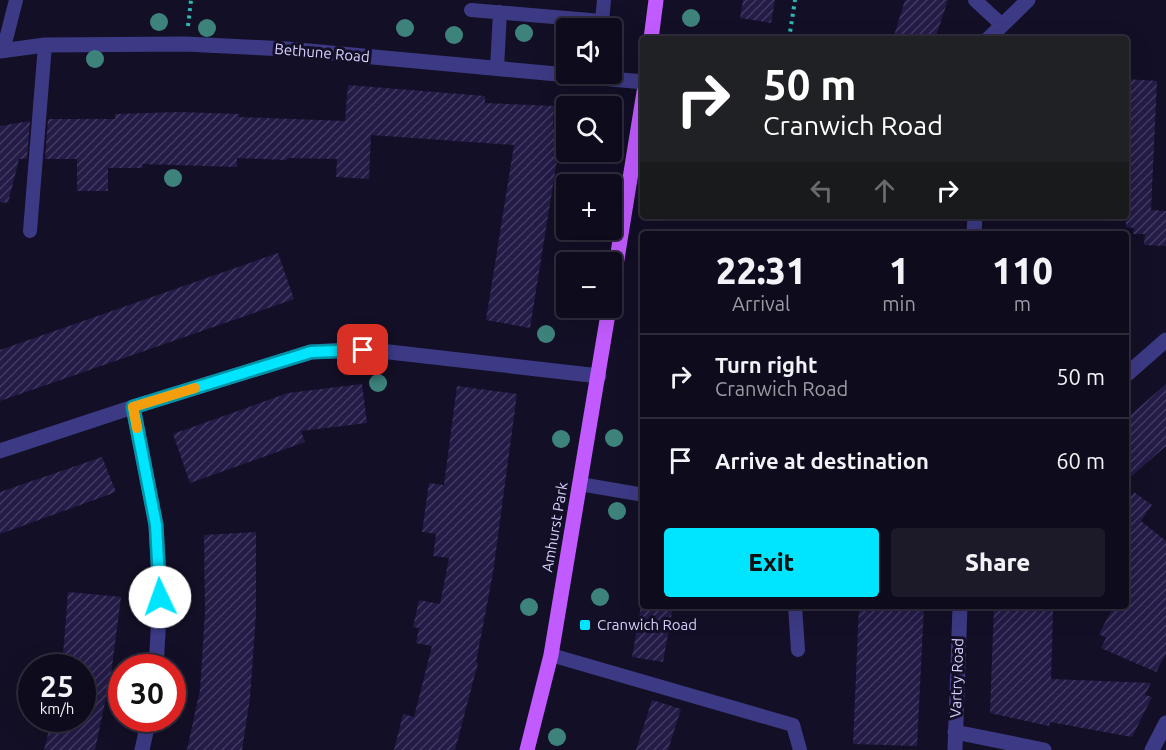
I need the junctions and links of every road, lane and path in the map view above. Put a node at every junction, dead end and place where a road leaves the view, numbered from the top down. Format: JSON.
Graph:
{"nodes":[{"id":1,"x":16,"y":0,"type":"edge"},
{"id":2,"x":604,"y":0,"type":"edge"},
{"id":3,"x":656,"y":0,"type":"edge"},
{"id":4,"x":795,"y":0,"type":"edge"},
{"id":5,"x":975,"y":0,"type":"edge"},
{"id":6,"x":1028,"y":0,"type":"edge"},
{"id":7,"x":471,"y":10,"type":"dead end"},
{"id":8,"x":500,"y":12,"type":"junction"},
{"id":9,"x":1002,"y":26,"type":"junction"},
{"id":10,"x":651,"y":36,"type":"edge"},
{"id":11,"x":789,"y":36,"type":"edge"},
{"id":12,"x":991,"y":36,"type":"edge"},
{"id":13,"x":45,"y":45,"type":"junction"},
{"id":14,"x":1,"y":51,"type":"edge"},
{"id":15,"x":497,"y":68,"type":"junction"},
{"id":16,"x":640,"y":82,"type":"edge"},
{"id":17,"x":640,"y":133,"type":"edge"},
{"id":18,"x":638,"y":153,"type":"edge"},
{"id":19,"x":30,"y":231,"type":"dead end"},
{"id":20,"x":619,"y":252,"type":"edge"},
{"id":21,"x":608,"y":318,"type":"edge"},
{"id":22,"x":1166,"y":340,"type":"edge"},
{"id":23,"x":1129,"y":372,"type":"edge"},
{"id":24,"x":599,"y":376,"type":"junction"},
{"id":25,"x":133,"y":407,"type":"junction"},
{"id":26,"x":0,"y":451,"type":"edge"},
{"id":27,"x":580,"y":484,"type":"junction"},
{"id":28,"x":640,"y":494,"type":"edge"},
{"id":29,"x":795,"y":609,"type":"edge"},
{"id":30,"x":960,"y":609,"type":"edge"},
{"id":31,"x":798,"y":650,"type":"dead end"},
{"id":32,"x":157,"y":654,"type":"edge"},
{"id":33,"x":551,"y":655,"type":"junction"},
{"id":34,"x":1166,"y":723,"type":"edge"},
{"id":35,"x":146,"y":732,"type":"edge"},
{"id":36,"x":955,"y":732,"type":"junction"},
{"id":37,"x":142,"y":750,"type":"edge"},
{"id":38,"x":527,"y":750,"type":"edge"},
{"id":39,"x":800,"y":750,"type":"edge"},
{"id":40,"x":955,"y":750,"type":"edge"},
{"id":41,"x":1044,"y":750,"type":"edge"},
{"id":42,"x":1152,"y":750,"type":"edge"}],
"edges":[{"from":1,"to":14,"type":"lane"},
{"from":2,"to":8,"type":"lane"},
{"from":3,"to":10,"type":"main road"},
{"from":4,"to":11,"type":"path"},
{"from":5,"to":9,"type":"lane"},
{"from":6,"to":9,"type":"street"},
{"from":7,"to":8,"type":"lane"},
{"from":8,"to":15,"type":"lane"},
{"from":9,"to":12,"type":"street"},
{"from":13,"to":14,"type":"street","name":"Bethune Road"},
{"from":13,"to":15,"type":"street","name":"Bethune Road"},
{"from":13,"to":19,"type":"lane"},
{"from":15,"to":16,"type":"street","name":"Bethune Road"},
{"from":17,"to":18,"type":"main road"},
{"from":18,"to":20,"type":"main road"},
{"from":21,"to":24,"type":"main road","name":"Amhurst Park"},
{"from":22,"to":23,"type":"street"},
{"from":24,"to":25,"type":"street"},
{"from":24,"to":27,"type":"main road","name":"Amhurst Park"},
{"from":25,"to":26,"type":"street"},
{"from":25,"to":32,"type":"street"},
{"from":27,"to":28,"type":"lane"},
{"from":27,"to":33,"type":"main road","name":"Amhurst Park"},
{"from":29,"to":31,"type":"lane"},
{"from":30,"to":36,"type":"street","name":"Vartry Road"},
{"from":33,"to":38,"type":"main road","name":"Amhurst Park"},
{"from":33,"to":39,"type":"lane"},
{"from":34,"to":42,"type":"street"},
{"from":35,"to":37,"type":"street"},
{"from":36,"to":40,"type":"street","name":"Vartry Road"},
{"from":36,"to":41,"type":"street"}]}
